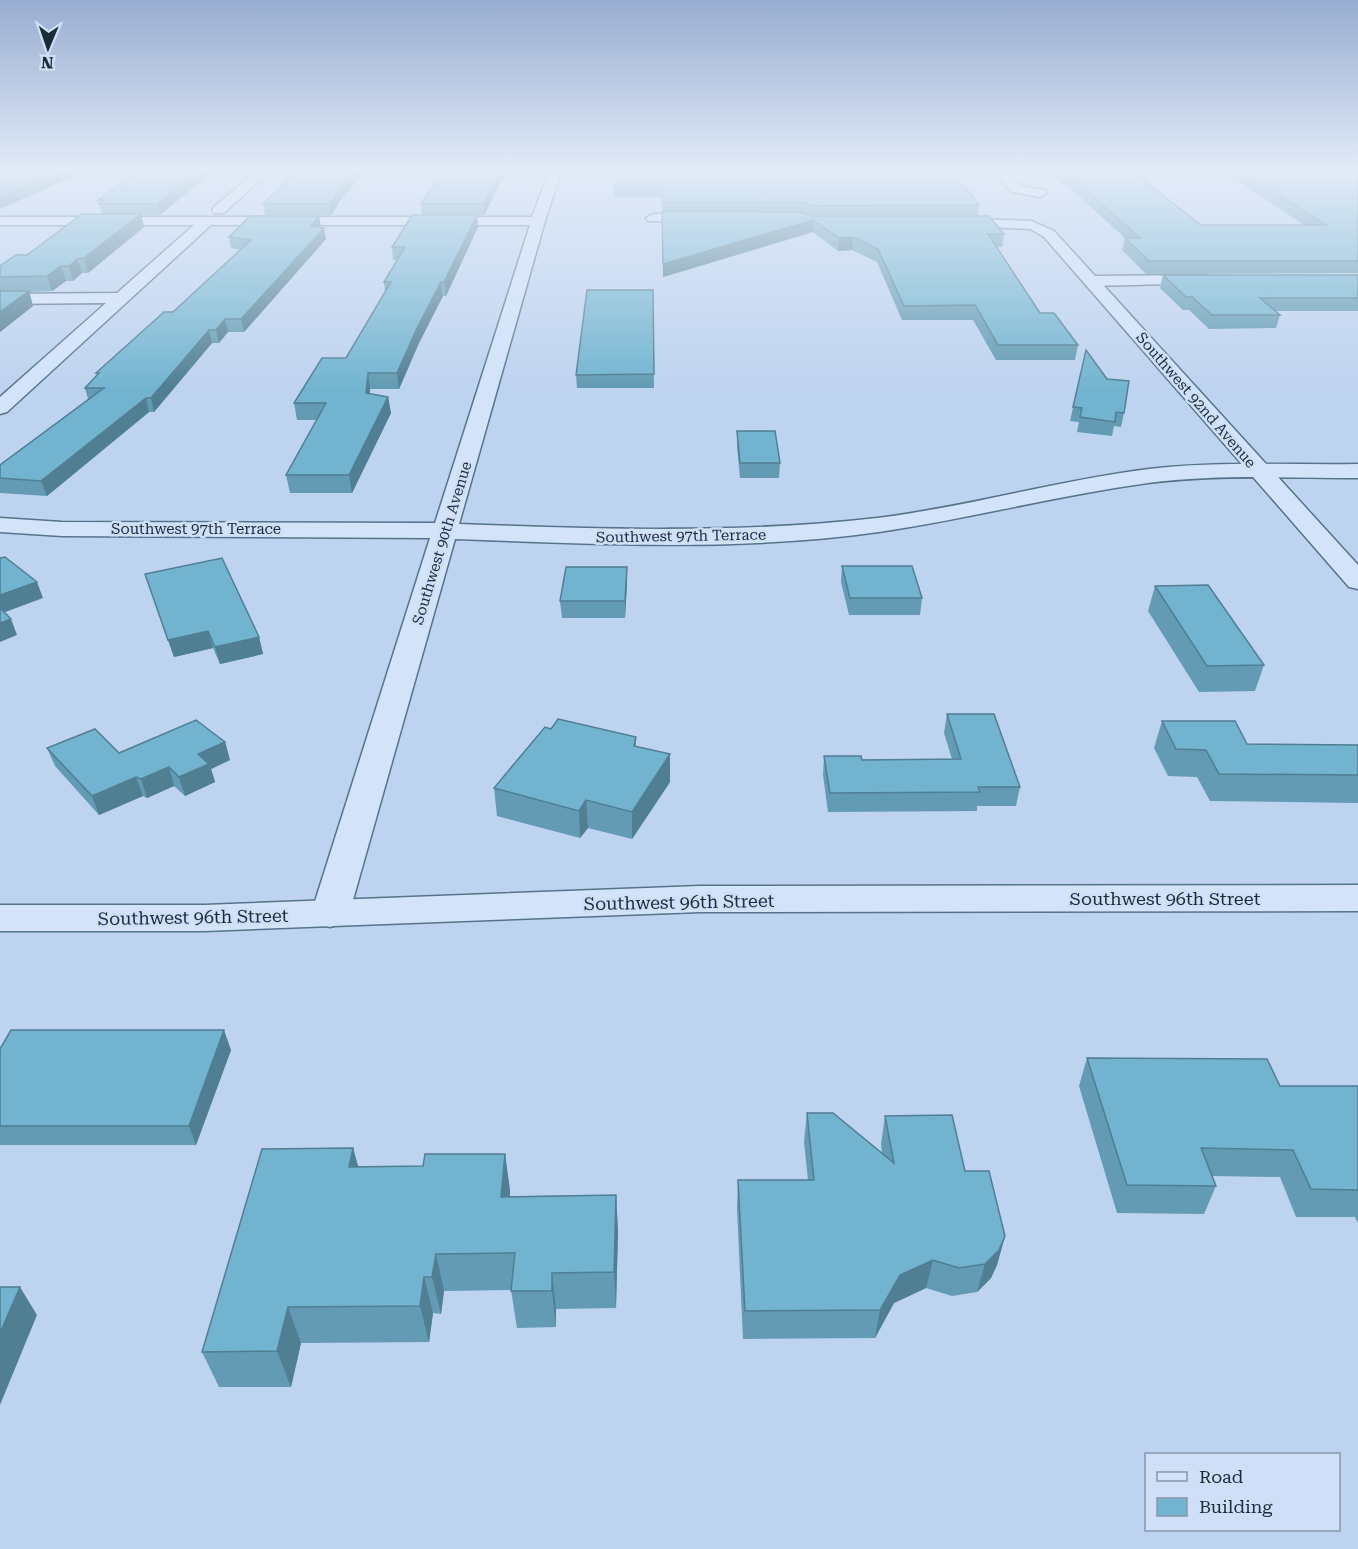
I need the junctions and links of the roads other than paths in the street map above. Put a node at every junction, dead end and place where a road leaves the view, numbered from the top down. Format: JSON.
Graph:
{"nodes":[{"id":1,"x":185,"y":244,"type":"edge"},
{"id":2,"x":531,"y":244,"type":"edge"},
{"id":3,"x":1058,"y":244,"type":"edge"},
{"id":4,"x":1228,"y":280,"type":"edge"},
{"id":5,"x":1091,"y":281,"type":"junction"},
{"id":6,"x":122,"y":298,"type":"junction"},
{"id":7,"x":0,"y":299,"type":"edge"},
{"id":8,"x":0,"y":408,"type":"edge"},
{"id":9,"x":1259,"y":471,"type":"junction"},
{"id":10,"x":1358,"y":471,"type":"edge"},
{"id":11,"x":0,"y":525,"type":"edge"},
{"id":12,"x":447,"y":530,"type":"junction"},
{"id":13,"x":1358,"y":581,"type":"edge"},
{"id":14,"x":1358,"y":898,"type":"edge"},
{"id":15,"x":330,"y":914,"type":"junction"},
{"id":16,"x":0,"y":918,"type":"edge"}],
"edges":[{"from":1,"to":6,"type":"street"},
{"from":2,"to":12,"type":"street","name":"Southwest 90th Avenue"},
{"from":3,"to":5,"type":"street","name":"Southwest 92nd Avenue"},
{"from":4,"to":5,"type":"street"},
{"from":5,"to":9,"type":"street","name":"Southwest 92nd Avenue"},
{"from":6,"to":7,"type":"street"},
{"from":6,"to":8,"type":"street"},
{"from":9,"to":10,"type":"street","name":"Southwest 97th Terrace"},
{"from":9,"to":12,"type":"street","name":"Southwest 97th Terrace"},
{"from":9,"to":13,"type":"street","name":"Southwest 92nd Avenue"},
{"from":11,"to":12,"type":"street","name":"Southwest 97th Terrace"},
{"from":12,"to":15,"type":"street","name":"Southwest 90th Avenue"},
{"from":14,"to":15,"type":"street","name":"Southwest 96th Street"},
{"from":15,"to":16,"type":"street","name":"Southwest 96th Street"}]}
